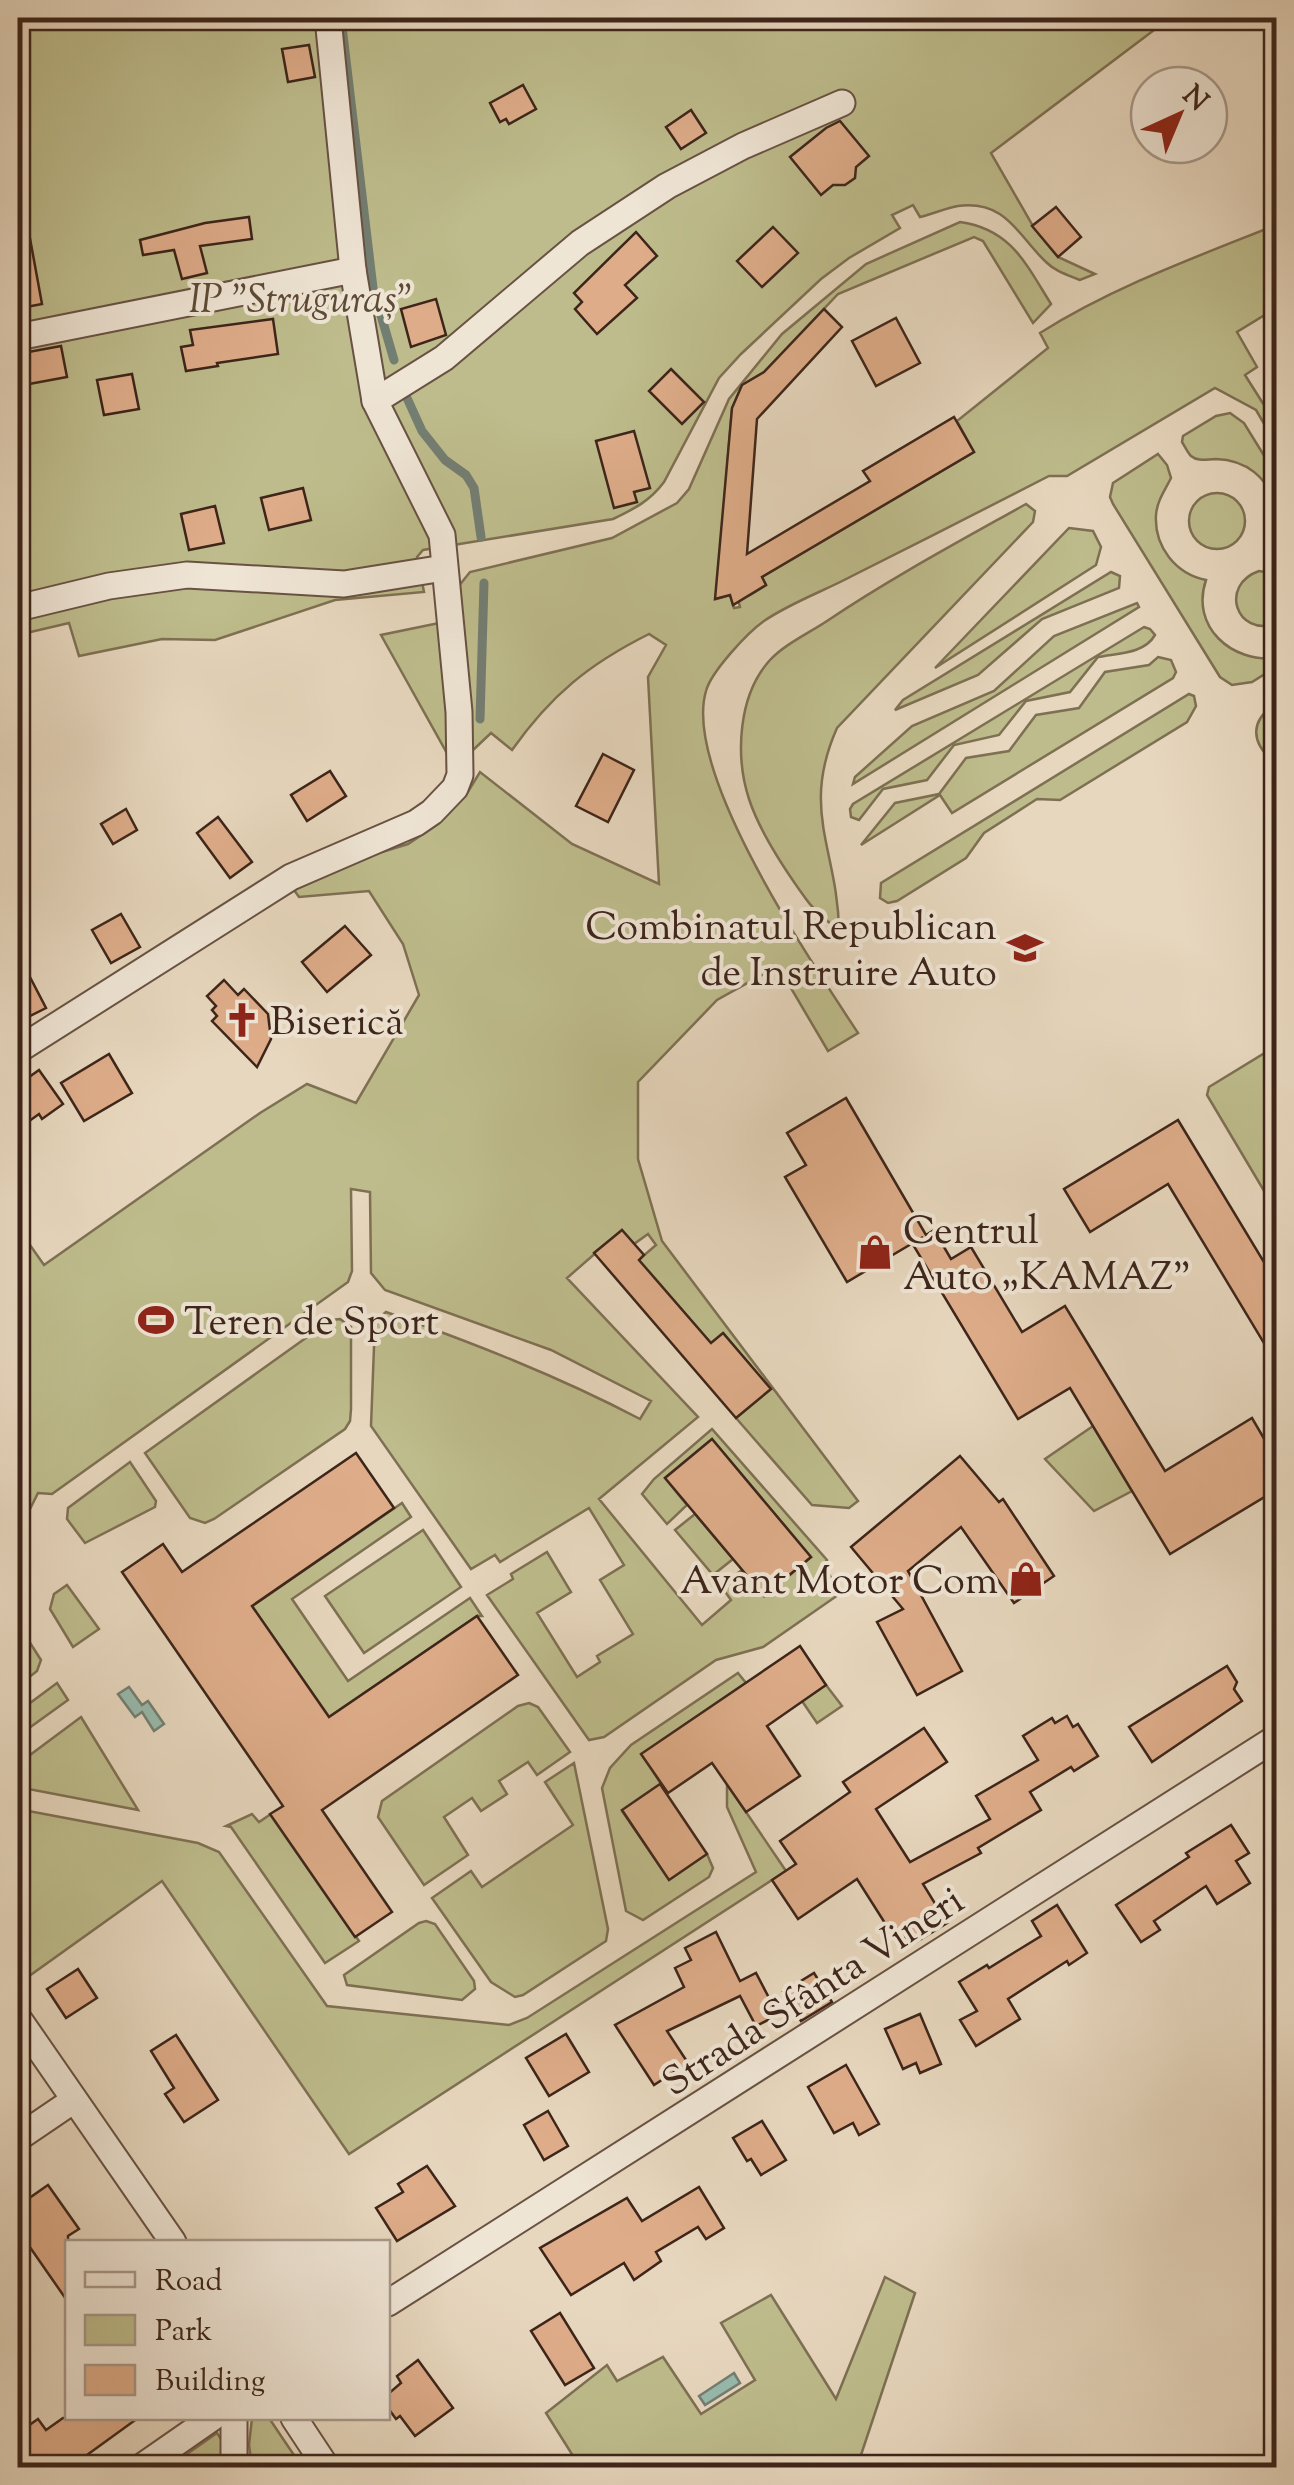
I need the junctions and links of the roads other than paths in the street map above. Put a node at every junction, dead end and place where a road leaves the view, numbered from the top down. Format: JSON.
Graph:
{"nodes":[{"id":1,"x":328,"y":18,"type":"edge"},
{"id":2,"x":842,"y":104,"type":"dead end"},
{"id":3,"x":353,"y":270,"type":"junction"},
{"id":4,"x":18,"y":337,"type":"edge"},
{"id":5,"x":374,"y":401,"type":"junction"},
{"id":6,"x":444,"y":568,"type":"junction"},
{"id":7,"x":18,"y":608,"type":"edge"},
{"id":8,"x":18,"y":1050,"type":"edge"},
{"id":9,"x":1276,"y":1738,"type":"edge"},
{"id":10,"x":18,"y":2018,"type":"edge"},
{"id":11,"x":74,"y":2100,"type":"junction"},
{"id":12,"x":18,"y":2138,"type":"edge"},
{"id":13,"x":172,"y":2240,"type":"edge"},
{"id":14,"x":390,"y":2302,"type":"edge"},
{"id":15,"x":209,"y":2420,"type":"edge"},
{"id":16,"x":234,"y":2420,"type":"edge"},
{"id":17,"x":295,"y":2420,"type":"edge"},
{"id":18,"x":140,"y":2468,"type":"edge"},
{"id":19,"x":234,"y":2468,"type":"edge"},
{"id":20,"x":327,"y":2468,"type":"edge"}],
"edges":[{"from":1,"to":3,"type":"street"},
{"from":2,"to":5,"type":"street"},
{"from":3,"to":4,"type":"street"},
{"from":3,"to":5,"type":"street"},
{"from":5,"to":6,"type":"street"},
{"from":6,"to":7,"type":"street"},
{"from":6,"to":8,"type":"street"},
{"from":9,"to":14,"type":"street","name":"Strada Sfânta Vineri"},
{"from":10,"to":11,"type":"street"},
{"from":11,"to":12,"type":"street"},
{"from":11,"to":13,"type":"street"},
{"from":15,"to":18,"type":"street"},
{"from":16,"to":19,"type":"street"},
{"from":17,"to":20,"type":"street"}]}
